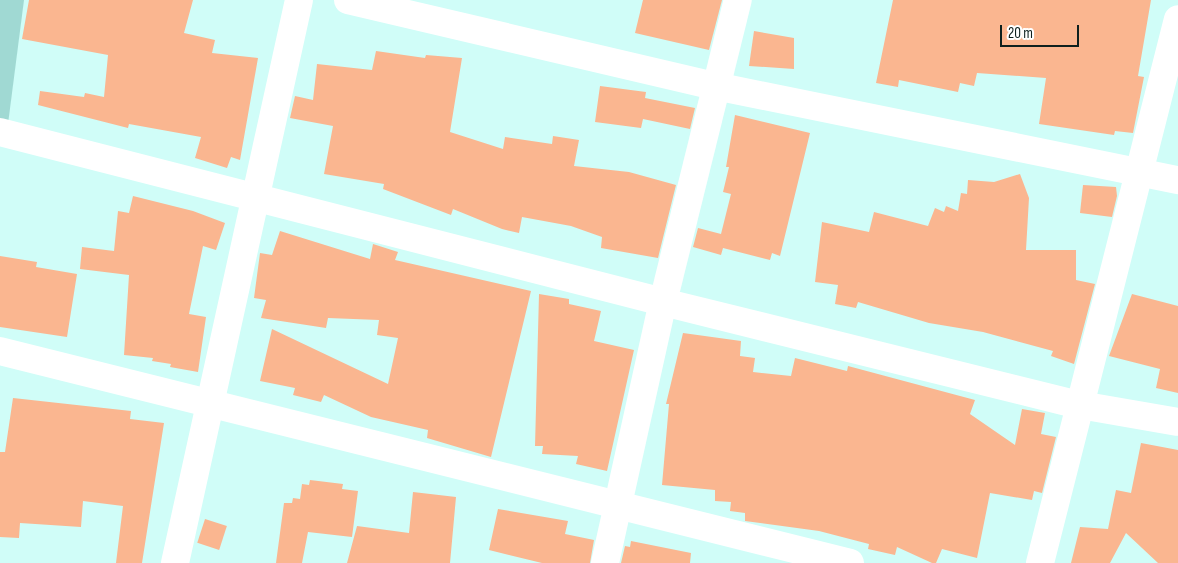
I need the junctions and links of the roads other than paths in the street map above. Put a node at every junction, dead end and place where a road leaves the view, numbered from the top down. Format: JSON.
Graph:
{"nodes":[{"id":1,"x":299,"y":0,"type":"edge"},
{"id":2,"x":348,"y":0,"type":"edge"},
{"id":3,"x":738,"y":0,"type":"edge"},
{"id":4,"x":1178,"y":19,"type":"edge"},
{"id":5,"x":715,"y":86,"type":"junction"},
{"id":6,"x":0,"y":132,"type":"edge"},
{"id":7,"x":1142,"y":171,"type":"junction"},
{"id":8,"x":1178,"y":180,"type":"edge"},
{"id":9,"x":255,"y":197,"type":"junction"},
{"id":10,"x":663,"y":302,"type":"junction"},
{"id":11,"x":0,"y":352,"type":"edge"},
{"id":12,"x":1080,"y":405,"type":"junction"},
{"id":13,"x":208,"y":406,"type":"junction"},
{"id":14,"x":1178,"y":422,"type":"edge"},
{"id":15,"x":617,"y":506,"type":"junction"},
{"id":16,"x":175,"y":563,"type":"edge"},
{"id":17,"x":605,"y":563,"type":"edge"},
{"id":18,"x":850,"y":563,"type":"edge"},
{"id":19,"x":1040,"y":563,"type":"edge"}],
"edges":[{"from":1,"to":9,"type":"street"},
{"from":2,"to":5,"type":"street"},
{"from":3,"to":5,"type":"street"},
{"from":4,"to":7,"type":"street"},
{"from":5,"to":7,"type":"street"},
{"from":5,"to":10,"type":"street"},
{"from":6,"to":9,"type":"street"},
{"from":7,"to":8,"type":"street"},
{"from":7,"to":12,"type":"street"},
{"from":9,"to":10,"type":"street"},
{"from":9,"to":13,"type":"street"},
{"from":10,"to":12,"type":"street"},
{"from":10,"to":15,"type":"street"},
{"from":11,"to":13,"type":"street"},
{"from":12,"to":14,"type":"street"},
{"from":12,"to":19,"type":"street"},
{"from":13,"to":15,"type":"street"},
{"from":13,"to":16,"type":"street"},
{"from":15,"to":17,"type":"street"},
{"from":15,"to":18,"type":"street"}]}
